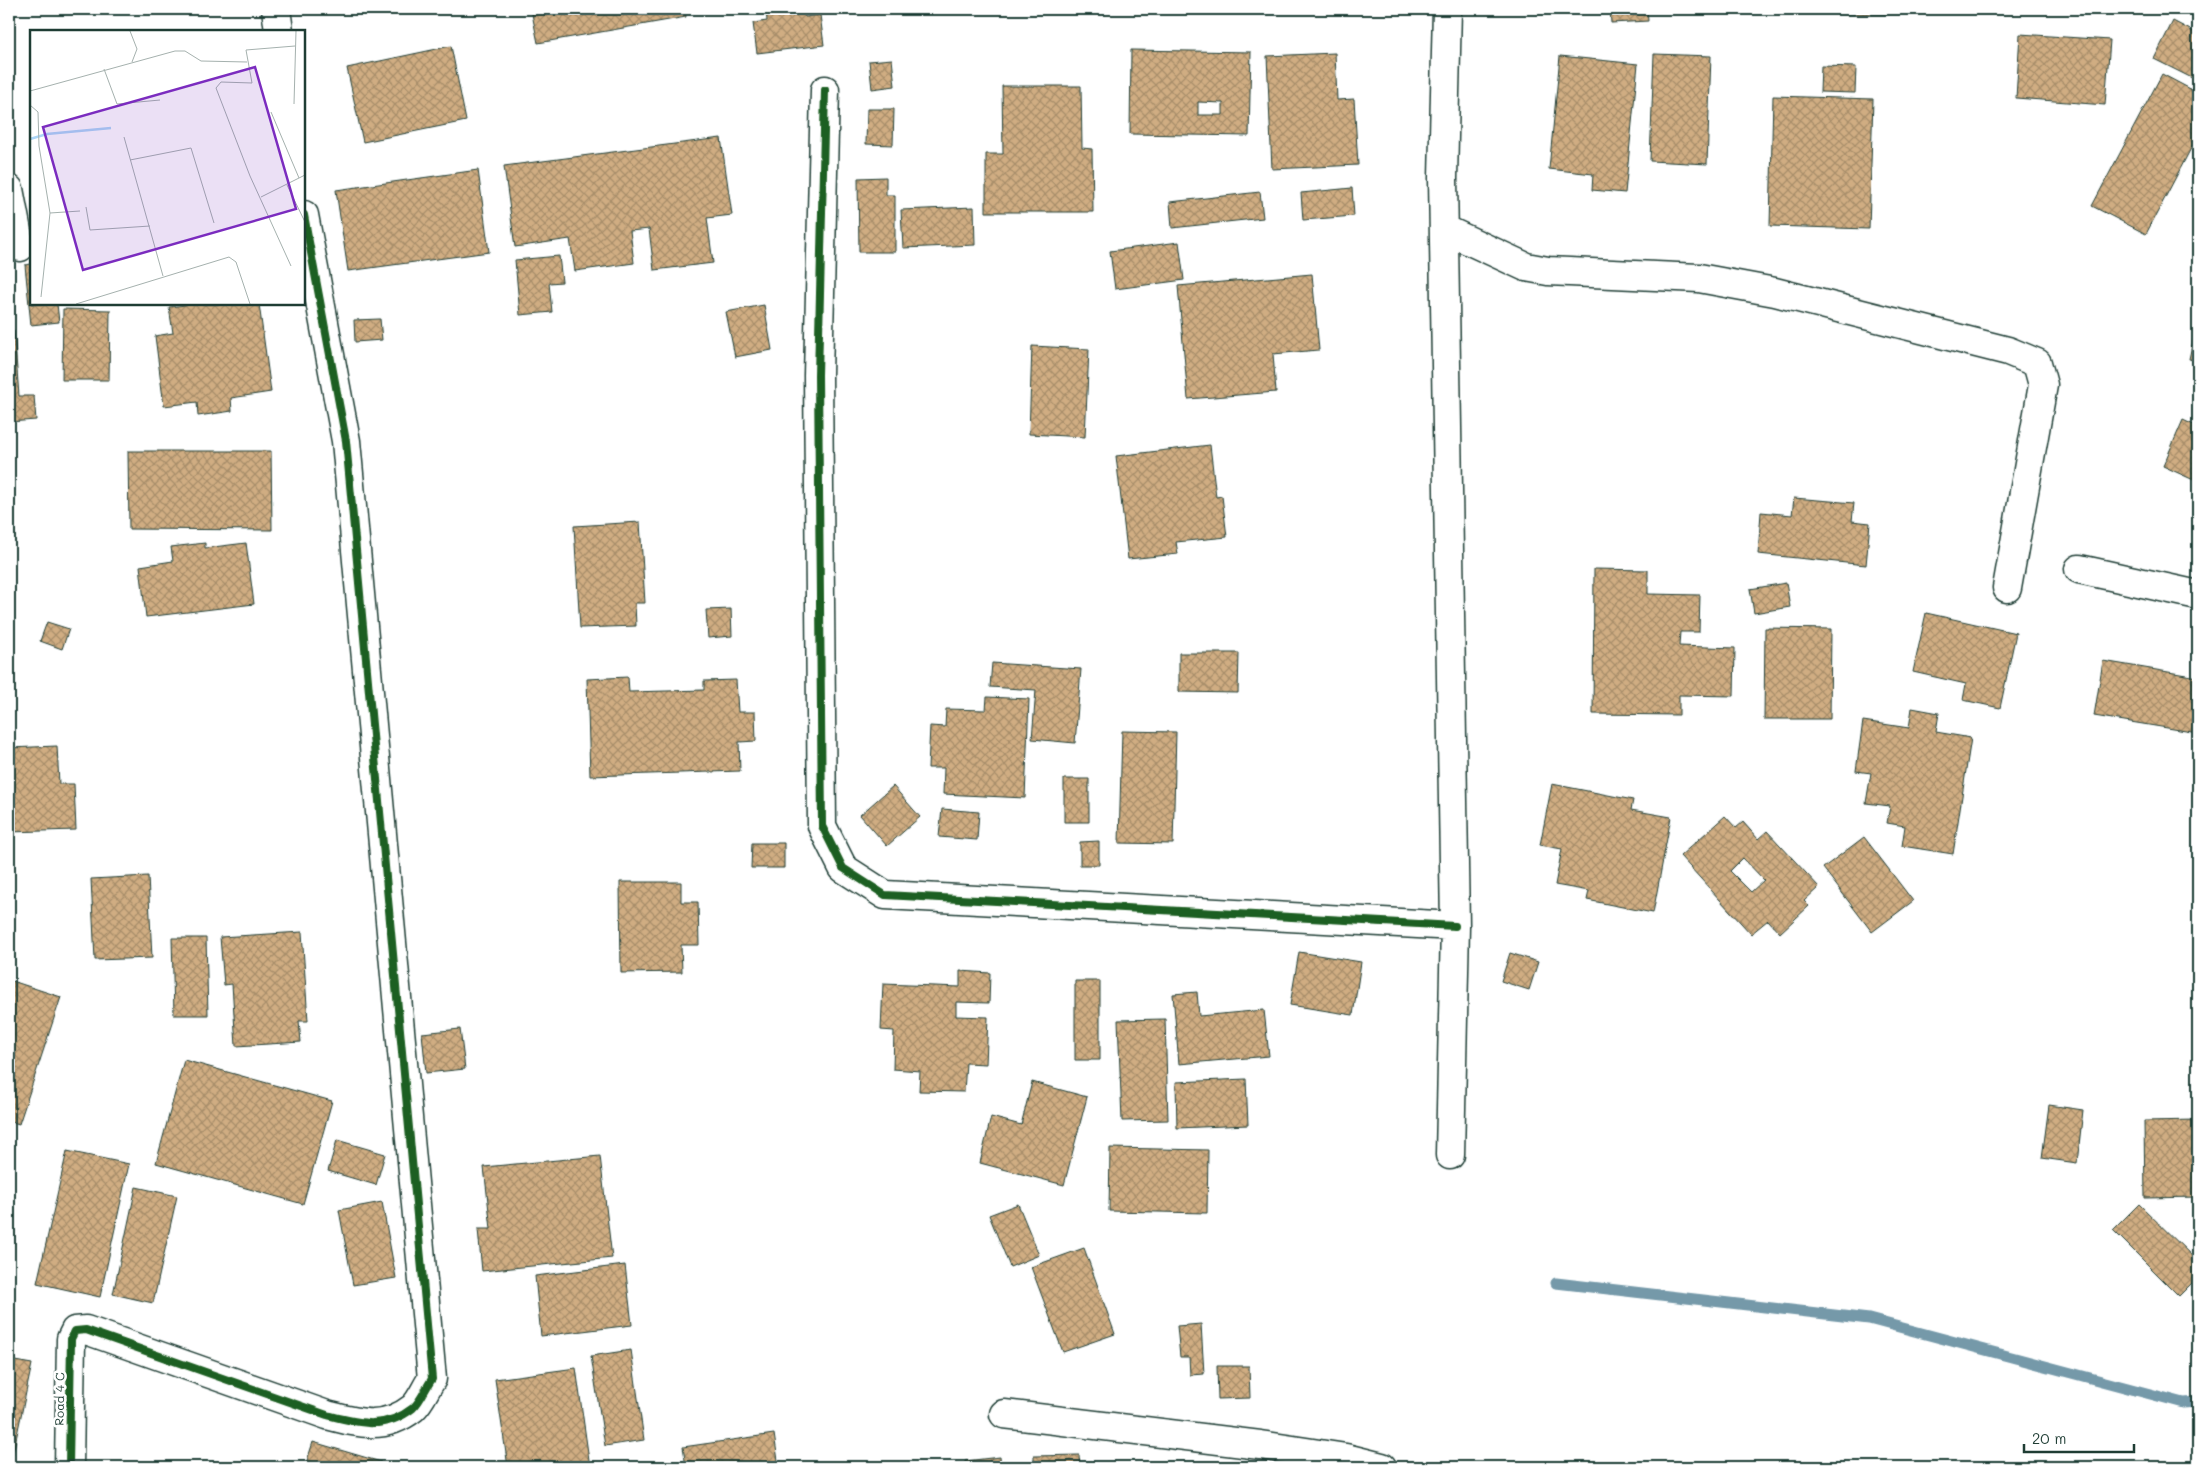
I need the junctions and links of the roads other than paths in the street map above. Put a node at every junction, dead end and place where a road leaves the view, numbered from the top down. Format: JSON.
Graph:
{"nodes":[{"id":1,"x":276,"y":9,"type":"edge"},
{"id":2,"x":1447,"y":9,"type":"edge"},
{"id":3,"x":279,"y":30,"type":"edge"},
{"id":4,"x":825,"y":90,"type":"dead end"},
{"id":5,"x":9,"y":189,"type":"edge"},
{"id":6,"x":305,"y":220,"type":"edge"},
{"id":7,"x":1444,"y":228,"type":"junction"},
{"id":8,"x":20,"y":248,"type":"edge"},
{"id":9,"x":2079,"y":569,"type":"dead end"},
{"id":10,"x":2007,"y":588,"type":"dead end"},
{"id":11,"x":2198,"y":596,"type":"edge"},
{"id":12,"x":1455,"y":926,"type":"junction"},
{"id":13,"x":1450,"y":1155,"type":"dead end"},
{"id":14,"x":1004,"y":1414,"type":"dead end"},
{"id":15,"x":69,"y":1467,"type":"edge"},
{"id":16,"x":1382,"y":1467,"type":"edge"}],
"edges":[{"from":1,"to":3,"type":"street"},
{"from":2,"to":7,"type":"street"},
{"from":4,"to":12,"type":"street"},
{"from":5,"to":8,"type":"street"},
{"from":6,"to":15,"type":"street","name":"Road 4 C"},
{"from":7,"to":10,"type":"street"},
{"from":7,"to":12,"type":"street"},
{"from":9,"to":11,"type":"street"},
{"from":12,"to":13,"type":"street"},
{"from":14,"to":16,"type":"street"}]}
